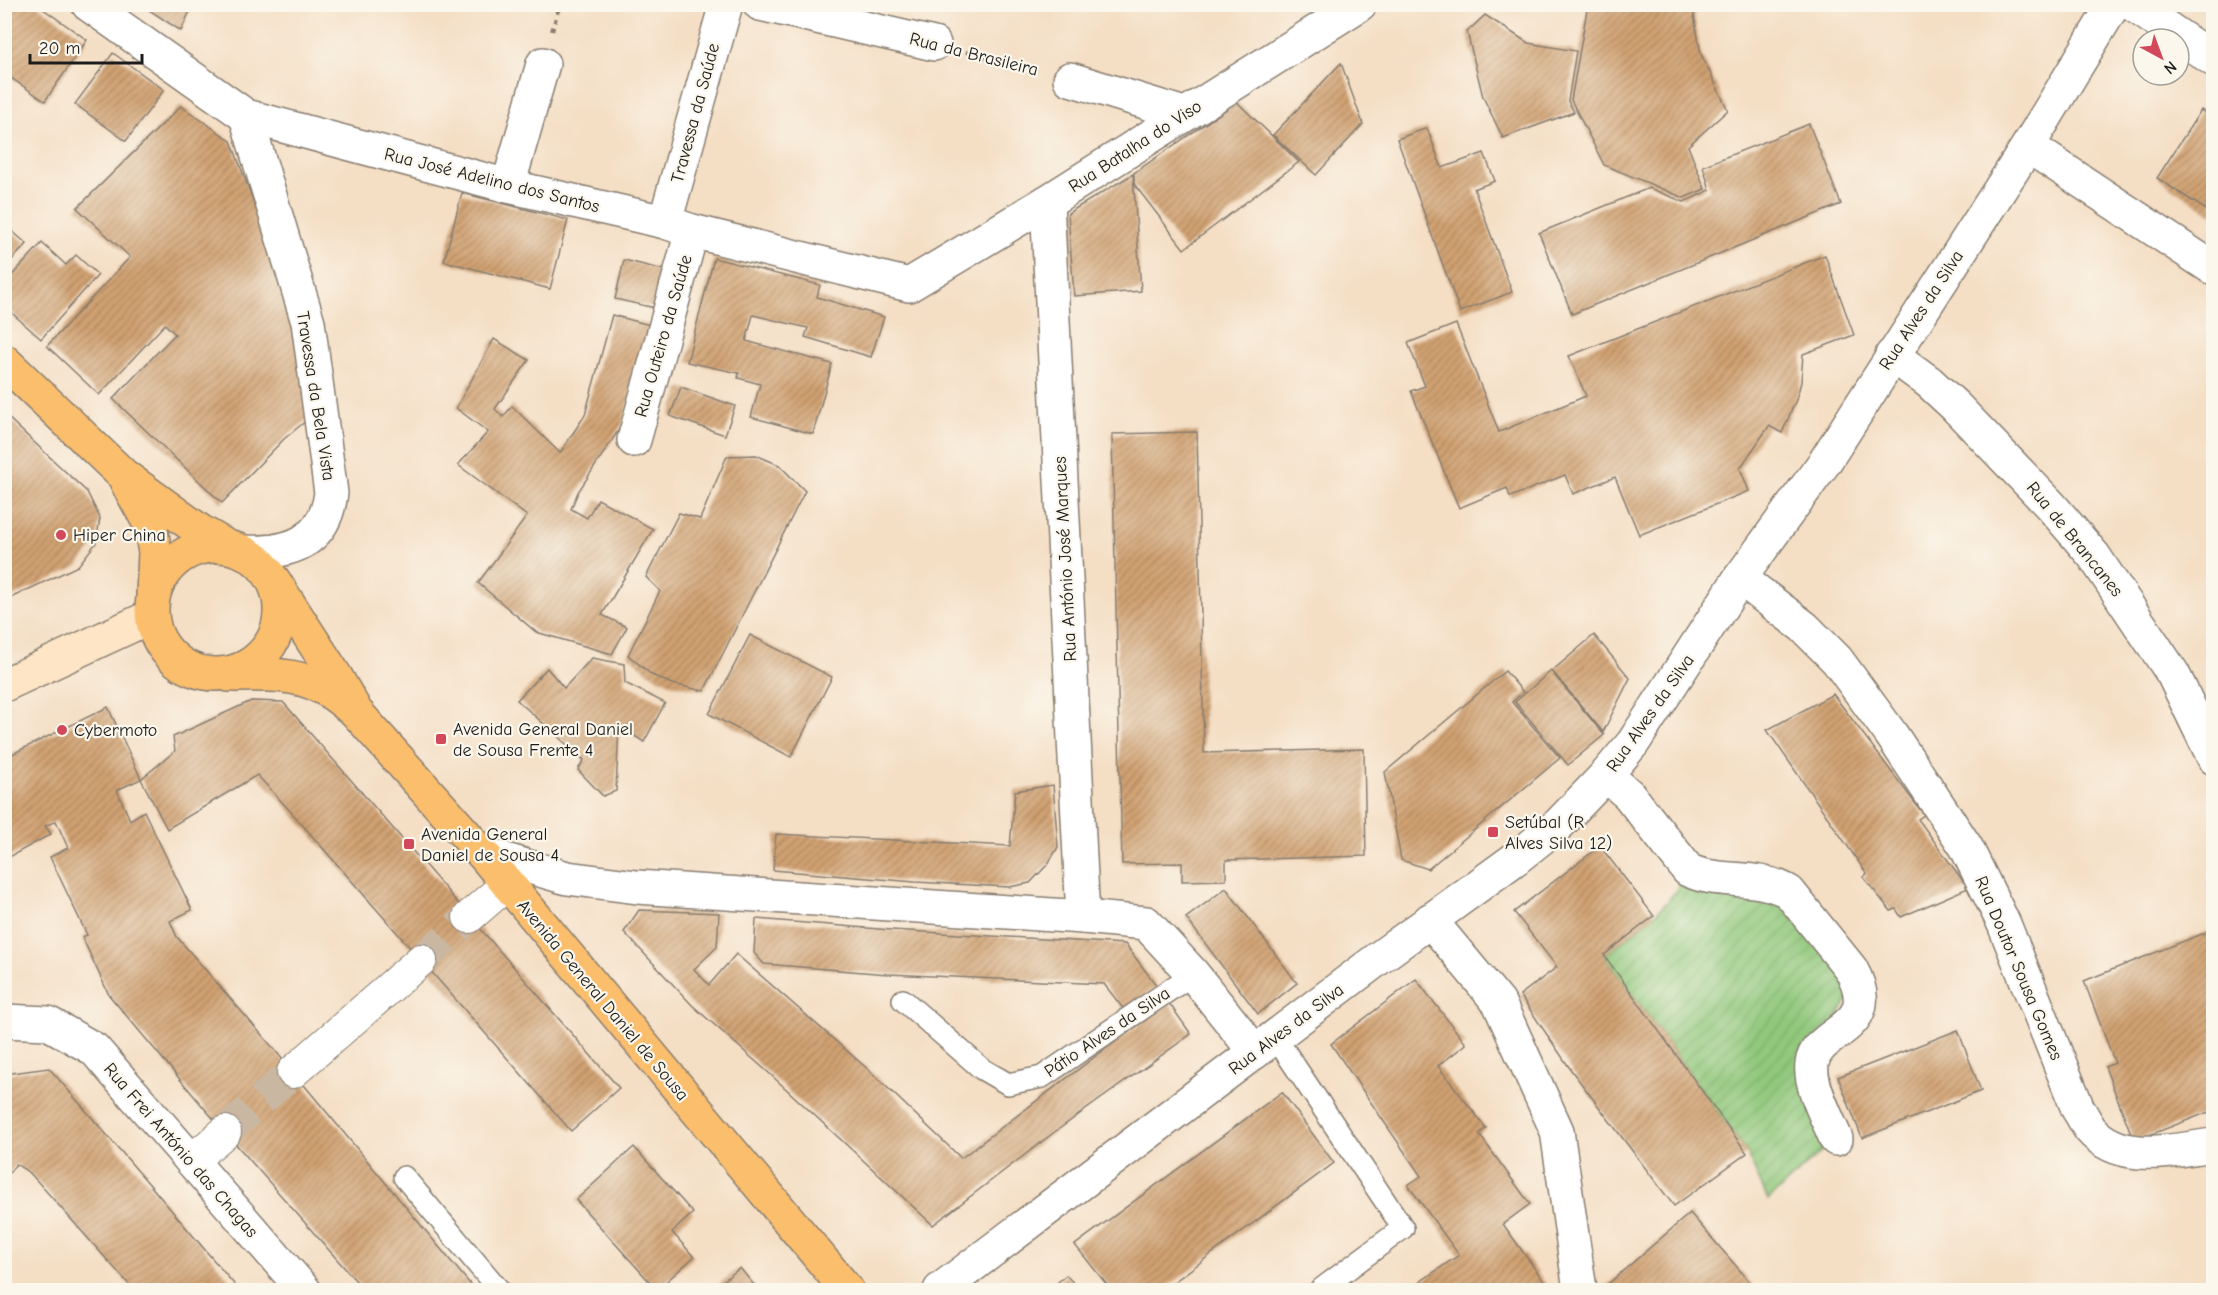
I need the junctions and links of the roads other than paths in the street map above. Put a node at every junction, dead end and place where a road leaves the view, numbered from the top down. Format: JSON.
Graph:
{"nodes":[{"id":1,"x":726,"y":4,"type":"edge"},
{"id":2,"x":760,"y":4,"type":"edge"},
{"id":3,"x":1360,"y":4,"type":"edge"},
{"id":4,"x":2114,"y":4,"type":"edge"},
{"id":5,"x":2132,"y":4,"type":"edge"},
{"id":6,"x":99,"y":7,"type":"edge"},
{"id":7,"x":814,"y":10,"type":"edge"},
{"id":8,"x":934,"y":44,"type":"road end"},
{"id":9,"x":2214,"y":60,"type":"edge"},
{"id":10,"x":543,"y":64,"type":"dead end"},
{"id":11,"x":1070,"y":79,"type":"road end"},
{"id":12,"x":1184,"y":114,"type":"junction"},
{"id":13,"x":246,"y":116,"type":"junction"},
{"id":14,"x":2028,"y":146,"type":"junction"},
{"id":15,"x":508,"y":186,"type":"junction"},
{"id":16,"x":1047,"y":202,"type":"junction"},
{"id":17,"x":679,"y":227,"type":"junction"},
{"id":18,"x":2214,"y":269,"type":"edge"},
{"id":19,"x":909,"y":285,"type":"joint"},
{"id":20,"x":1892,"y":355,"type":"junction"},
{"id":21,"x":4,"y":361,"type":"edge"},
{"id":22,"x":634,"y":440,"type":"dead end"},
{"id":23,"x":123,"y":475,"type":"junction"},
{"id":24,"x":236,"y":549,"type":"junction"},
{"id":25,"x":1740,"y":578,"type":"junction"},
{"id":26,"x":274,"y":581,"type":"junction"},
{"id":27,"x":153,"y":607,"type":"junction"},
{"id":28,"x":218,"y":675,"type":"junction"},
{"id":29,"x":4,"y":685,"type":"edge"},
{"id":30,"x":356,"y":712,"type":"junction"},
{"id":31,"x":2214,"y":758,"type":"edge"},
{"id":32,"x":1606,"y":775,"type":"junction"},
{"id":33,"x":482,"y":853,"type":"junction"},
{"id":34,"x":507,"y":884,"type":"junction"},
{"id":35,"x":469,"y":917,"type":"tunnel mouth"},
{"id":36,"x":1083,"y":917,"type":"junction"},
{"id":37,"x":1430,"y":920,"type":"junction"},
{"id":38,"x":421,"y":960,"type":"tunnel mouth"},
{"id":39,"x":1193,"y":974,"type":"junction"},
{"id":40,"x":903,"y":1000,"type":"dead end"},
{"id":41,"x":4,"y":1021,"type":"edge"},
{"id":42,"x":1265,"y":1045,"type":"junction"},
{"id":43,"x":293,"y":1072,"type":"tunnel mouth"},
{"id":44,"x":225,"y":1132,"type":"tunnel mouth"},
{"id":45,"x":1836,"y":1139,"type":"dead end"},
{"id":46,"x":2214,"y":1145,"type":"edge"},
{"id":47,"x":191,"y":1161,"type":"junction"},
{"id":48,"x":404,"y":1177,"type":"dead end"},
{"id":49,"x":304,"y":1290,"type":"edge"},
{"id":50,"x":499,"y":1290,"type":"edge"},
{"id":51,"x":847,"y":1290,"type":"edge"},
{"id":52,"x":940,"y":1290,"type":"edge"},
{"id":53,"x":1320,"y":1290,"type":"edge"},
{"id":54,"x":1580,"y":1290,"type":"edge"}],
"edges":[{"from":1,"to":17,"type":"street","name":"Travessa da Saúde"},
{"from":2,"to":7,"type":"street","name":"Rua da Brasileira"},
{"from":3,"to":12,"type":"street","name":"Rua Batalha do Viso"},
{"from":4,"to":14,"type":"street","name":"Rua Alves da Silva"},
{"from":5,"to":9,"type":"street"},
{"from":6,"to":13,"type":"street","name":"Rua José Adelino dos Santos"},
{"from":7,"to":8,"type":"street","name":"Rua da Brasileira"},
{"from":10,"to":15,"type":"street"},
{"from":11,"to":12,"type":"street"},
{"from":12,"to":16,"type":"street","name":"Rua Batalha do Viso"},
{"from":13,"to":15,"type":"street","name":"Rua José Adelino dos Santos"},
{"from":13,"to":24,"type":"street","name":"Travessa da Bela Vista"},
{"from":14,"to":18,"type":"street"},
{"from":14,"to":20,"type":"street","name":"Rua Alves da Silva"},
{"from":15,"to":17,"type":"street","name":"Rua José Adelino dos Santos"},
{"from":16,"to":19,"type":"street","name":"Rua Batalha do Viso"},
{"from":16,"to":36,"type":"street","name":"Rua António José Marques"},
{"from":17,"to":19,"type":"street","name":"Rua José Adelino dos Santos"},
{"from":17,"to":22,"type":"street","name":"Rua Outeiro da Saúde"},
{"from":20,"to":25,"type":"street","name":"Rua Alves da Silva"},
{"from":20,"to":31,"type":"street","name":"Rua de Brancanes"},
{"from":21,"to":23,"type":"main road"},
{"from":23,"to":24,"type":"main road"},
{"from":23,"to":27,"type":"main road"},
{"from":24,"to":26,"type":"main road"},
{"from":24,"to":27,"type":"main road"},
{"from":25,"to":32,"type":"street","name":"Rua Alves da Silva"},
{"from":25,"to":46,"type":"street","name":"Rua Doutor Sousa Gomes"},
{"from":26,"to":28,"type":"main road"},
{"from":26,"to":30,"type":"main road","name":"Avenida General Daniel de Sousa"},
{"from":27,"to":28,"type":"main road"},
{"from":27,"to":29,"type":"main road"},
{"from":28,"to":30,"type":"main road","name":"Avenida General Daniel de Sousa"},
{"from":30,"to":33,"type":"main road","name":"Avenida General Daniel de Sousa"},
{"from":32,"to":37,"type":"street","name":"Rua Alves da Silva"},
{"from":32,"to":45,"type":"street"},
{"from":33,"to":34,"type":"main road","name":"Avenida General Daniel de Sousa"},
{"from":33,"to":36,"type":"street"},
{"from":34,"to":35,"type":"street"},
{"from":34,"to":51,"type":"main road","name":"Avenida General Daniel de Sousa"},
{"from":36,"to":39,"type":"street"},
{"from":37,"to":42,"type":"street","name":"Rua Alves da Silva"},
{"from":37,"to":54,"type":"street"},
{"from":38,"to":43,"type":"street"},
{"from":39,"to":40,"type":"lane","name":"Pátio Alves da Silva"},
{"from":39,"to":42,"type":"street"},
{"from":41,"to":47,"type":"street","name":"Rua Frei António das Chagas"},
{"from":42,"to":52,"type":"street","name":"Rua Alves da Silva"},
{"from":42,"to":53,"type":"lane"},
{"from":44,"to":47,"type":"street"},
{"from":47,"to":49,"type":"street","name":"Rua Frei António das Chagas"},
{"from":48,"to":50,"type":"lane"}]}
